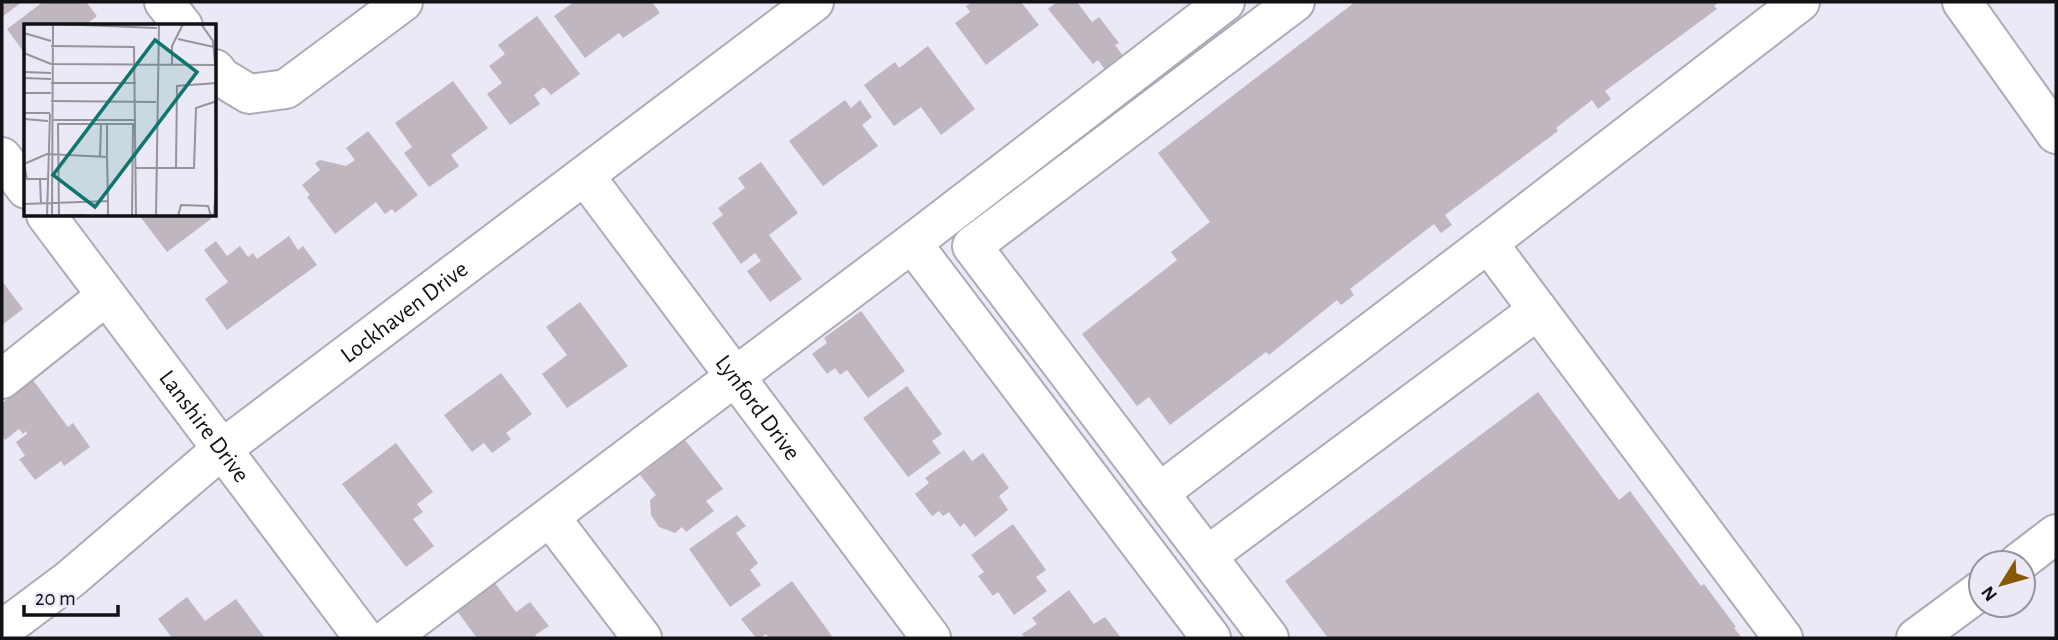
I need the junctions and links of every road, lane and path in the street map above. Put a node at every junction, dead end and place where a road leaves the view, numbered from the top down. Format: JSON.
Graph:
{"nodes":[{"id":1,"x":164,"y":2,"type":"edge"},
{"id":2,"x":403,"y":2,"type":"edge"},
{"id":3,"x":814,"y":2,"type":"edge"},
{"id":4,"x":1225,"y":2,"type":"edge"},
{"id":5,"x":1295,"y":2,"type":"edge"},
{"id":6,"x":1800,"y":2,"type":"edge"},
{"id":7,"x":1962,"y":2,"type":"edge"},
{"id":8,"x":181,"y":24,"type":"edge"},
{"id":9,"x":217,"y":72,"type":"edge"},
{"id":10,"x":2056,"y":134,"type":"edge"},
{"id":11,"x":2,"y":157,"type":"edge"},
{"id":12,"x":585,"y":176,"type":"junction"},
{"id":13,"x":24,"y":186,"type":"edge"},
{"id":14,"x":47,"y":217,"type":"edge"},
{"id":15,"x":912,"y":243,"type":"junction"},
{"id":16,"x":1488,"y":243,"type":"junction"},
{"id":17,"x":106,"y":296,"type":"junction"},
{"id":18,"x":1538,"y":310,"type":"junction"},
{"id":19,"x":735,"y":377,"type":"junction"},
{"id":20,"x":2,"y":379,"type":"edge"},
{"id":21,"x":222,"y":449,"type":"junction"},
{"id":22,"x":1159,"y":493,"type":"junction"},
{"id":23,"x":550,"y":517,"type":"junction"},
{"id":24,"x":2056,"y":534,"type":"edge"},
{"id":25,"x":2036,"y":549,"type":"edge"},
{"id":26,"x":1207,"y":556,"type":"junction"},
{"id":27,"x":1967,"y":600,"type":"edge"},
{"id":28,"x":2,"y":630,"type":"edge"},
{"id":29,"x":364,"y":638,"type":"edge"},
{"id":30,"x":389,"y":638,"type":"edge"},
{"id":31,"x":642,"y":638,"type":"edge"},
{"id":32,"x":931,"y":638,"type":"edge"},
{"id":33,"x":1210,"y":638,"type":"edge"},
{"id":34,"x":1269,"y":638,"type":"edge"},
{"id":35,"x":1783,"y":638,"type":"edge"},
{"id":36,"x":1916,"y":638,"type":"edge"}],
"edges":[{"from":1,"to":8,"type":"street"},
{"from":2,"to":9,"type":"street"},
{"from":3,"to":12,"type":"street","name":"Lockhaven Drive"},
{"from":4,"to":15,"type":"street"},
{"from":5,"to":22,"type":"street"},
{"from":6,"to":16,"type":"street"},
{"from":7,"to":10,"type":"street"},
{"from":11,"to":13,"type":"street"},
{"from":12,"to":19,"type":"street","name":"Lynford Drive"},
{"from":12,"to":21,"type":"street","name":"Lockhaven Drive"},
{"from":14,"to":17,"type":"street","name":"Lanshire Drive"},
{"from":15,"to":19,"type":"street"},
{"from":15,"to":33,"type":"street"},
{"from":16,"to":18,"type":"street"},
{"from":16,"to":22,"type":"street"},
{"from":17,"to":20,"type":"street"},
{"from":17,"to":21,"type":"street","name":"Lanshire Drive"},
{"from":18,"to":26,"type":"street"},
{"from":18,"to":35,"type":"street"},
{"from":19,"to":23,"type":"street"},
{"from":19,"to":32,"type":"street","name":"Lynford Drive"},
{"from":21,"to":28,"type":"street","name":"Lockhaven Drive"},
{"from":21,"to":29,"type":"street","name":"Lanshire Drive"},
{"from":22,"to":26,"type":"street"},
{"from":23,"to":30,"type":"street"},
{"from":23,"to":31,"type":"street"},
{"from":24,"to":25,"type":"street"},
{"from":26,"to":34,"type":"street"},
{"from":27,"to":36,"type":"street"}]}
